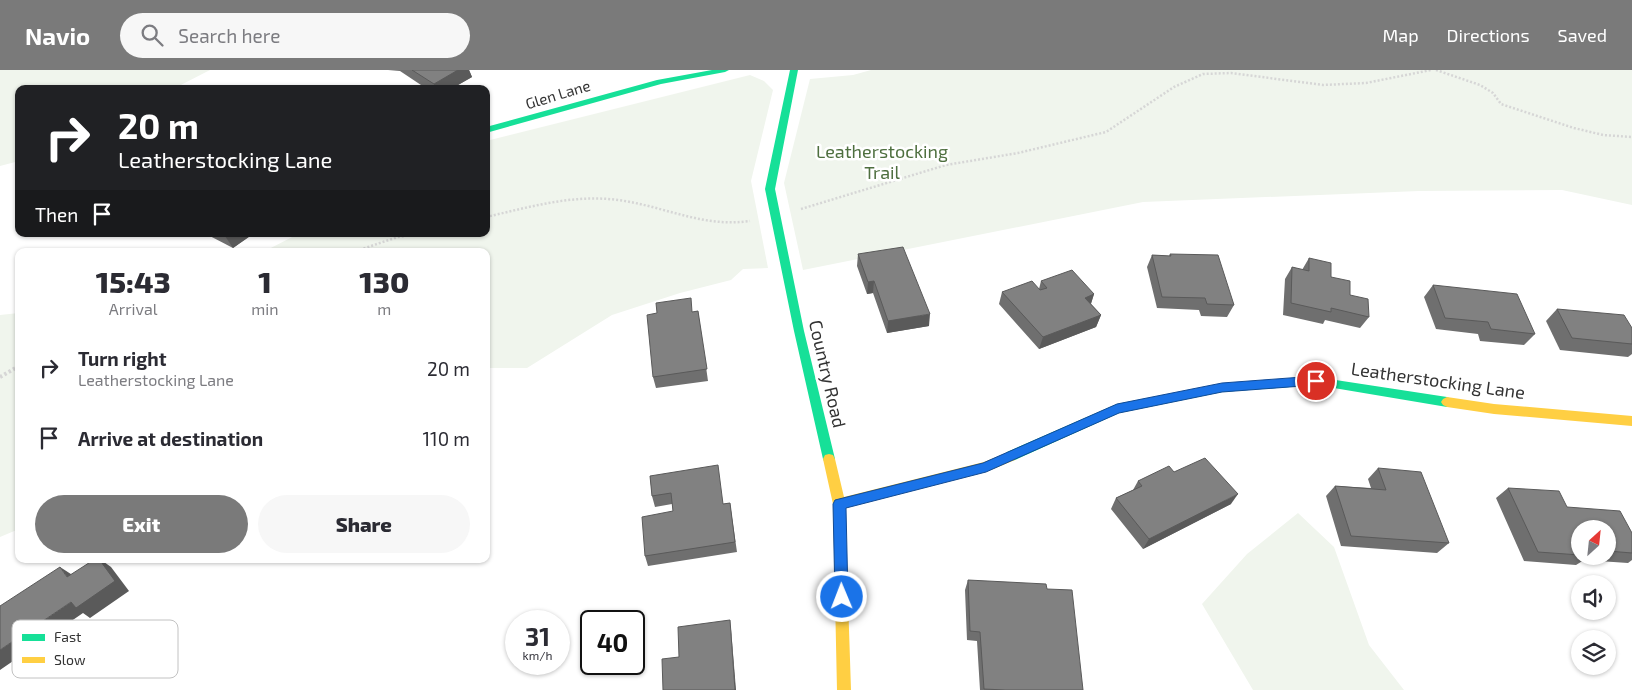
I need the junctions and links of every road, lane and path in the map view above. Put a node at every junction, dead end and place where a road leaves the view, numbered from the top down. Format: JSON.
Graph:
{"nodes":[{"id":1,"x":725,"y":70,"type":"edge"},
{"id":2,"x":794,"y":70,"type":"edge"},
{"id":3,"x":1431,"y":70,"type":"edge"},
{"id":4,"x":1436,"y":70,"type":"edge"},
{"id":5,"x":490,"y":129,"type":"edge"},
{"id":6,"x":1632,"y":138,"type":"edge"},
{"id":7,"x":796,"y":210,"type":"dead end"},
{"id":8,"x":490,"y":216,"type":"edge"},
{"id":9,"x":750,"y":221,"type":"dead end"},
{"id":10,"x":398,"y":237,"type":"edge"},
{"id":11,"x":365,"y":248,"type":"edge"},
{"id":12,"x":15,"y":368,"type":"edge"},
{"id":13,"x":0,"y":377,"type":"edge"},
{"id":14,"x":1632,"y":421,"type":"edge"},
{"id":15,"x":839,"y":504,"type":"junction"},
{"id":16,"x":844,"y":690,"type":"edge"}],
"edges":[{"from":1,"to":5,"type":"street","name":"Glen Lane"},
{"from":2,"to":15,"type":"street","name":"Country Road"},
{"from":3,"to":7,"type":"path"},
{"from":4,"to":6,"type":"path"},
{"from":8,"to":9,"type":"path"},
{"from":10,"to":11,"type":"path"},
{"from":12,"to":13,"type":"path"},
{"from":14,"to":15,"type":"street","name":"Leatherstocking Lane"},
{"from":15,"to":16,"type":"street","name":"Country Road"}]}
